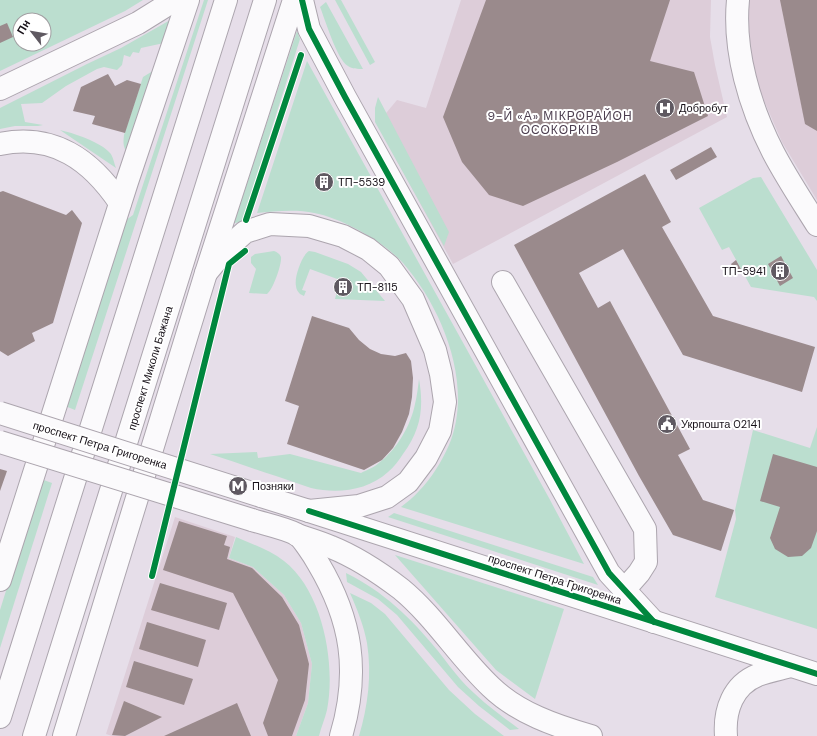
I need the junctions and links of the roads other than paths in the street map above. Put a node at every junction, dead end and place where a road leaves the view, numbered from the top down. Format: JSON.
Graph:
{"nodes":[{"id":1,"x":175,"y":0,"type":"edge"},
{"id":2,"x":188,"y":0,"type":"edge"},
{"id":3,"x":226,"y":0,"type":"edge"},
{"id":4,"x":265,"y":0,"type":"edge"},
{"id":5,"x":294,"y":0,"type":"edge"},
{"id":6,"x":302,"y":0,"type":"edge"},
{"id":7,"x":738,"y":0,"type":"edge"},
{"id":8,"x":0,"y":89,"type":"edge"},
{"id":9,"x":0,"y":144,"type":"edge"},
{"id":10,"x":120,"y":203,"type":"junction"},
{"id":11,"x":817,"y":225,"type":"edge"},
{"id":12,"x":206,"y":273,"type":"junction"},
{"id":13,"x":503,"y":282,"type":"dead end"},
{"id":14,"x":0,"y":414,"type":"edge"},
{"id":15,"x":0,"y":442,"type":"edge"},
{"id":16,"x":308,"y":511,"type":"junction"},
{"id":17,"x":297,"y":535,"type":"junction"},
{"id":18,"x":0,"y":580,"type":"edge"},
{"id":19,"x":624,"y":590,"type":"junction"},
{"id":20,"x":654,"y":622,"type":"junction"},
{"id":21,"x":791,"y":666,"type":"junction"},
{"id":22,"x":817,"y":674,"type":"edge"},
{"id":23,"x":0,"y":717,"type":"edge"},
{"id":24,"x":34,"y":736,"type":"edge"},
{"id":25,"x":64,"y":736,"type":"edge"},
{"id":26,"x":341,"y":736,"type":"edge"},
{"id":27,"x":587,"y":736,"type":"edge"},
{"id":28,"x":726,"y":736,"type":"edge"}],
"edges":[{"from":1,"to":8,"type":"main road"},
{"from":2,"to":10,"type":"main road"},
{"from":3,"to":23,"type":"main road"},
{"from":4,"to":24,"type":"main road","name":"проспект Миколи Бажана"},
{"from":5,"to":12,"type":"main road"},
{"from":6,"to":19,"type":"main road"},
{"from":7,"to":11,"type":"main road"},
{"from":9,"to":10,"type":"main road"},
{"from":10,"to":18,"type":"main road"},
{"from":12,"to":16,"type":"main road"},
{"from":12,"to":25,"type":"main road"},
{"from":13,"to":19,"type":"main road"},
{"from":14,"to":16,"type":"main road","name":"проспект Петра Григоренка","bridge":true},
{"from":15,"to":17,"type":"main road","bridge":true},
{"from":16,"to":20,"type":"main road","name":"проспект Петра Григоренка"},
{"from":17,"to":26,"type":"main road"},
{"from":17,"to":27,"type":"main road"},
{"from":19,"to":20,"type":"main road"},
{"from":20,"to":21,"type":"main road","name":"проспект Петра Григоренка"},
{"from":21,"to":22,"type":"main road","name":"проспект Петра Григоренка"},
{"from":21,"to":28,"type":"main road"}]}
